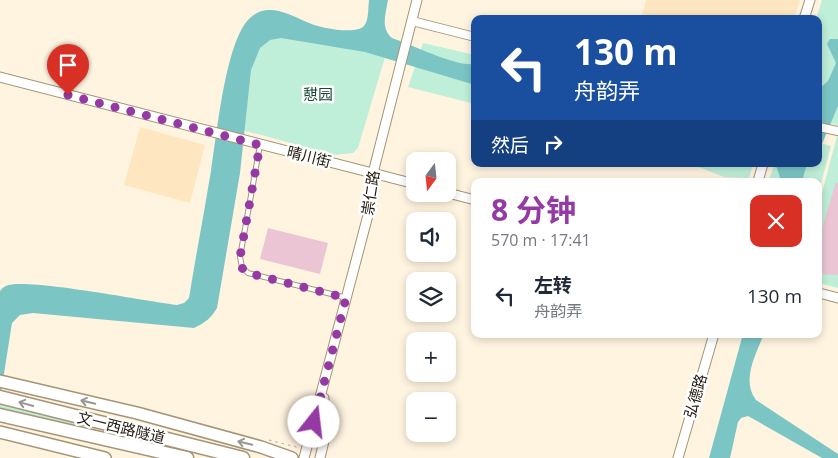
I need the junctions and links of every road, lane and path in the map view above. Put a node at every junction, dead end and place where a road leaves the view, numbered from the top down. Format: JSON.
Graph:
{"nodes":[{"id":1,"x":417,"y":0,"type":"edge"},
{"id":2,"x":810,"y":0,"type":"edge"},
{"id":3,"x":805,"y":15,"type":"edge"},
{"id":4,"x":412,"y":21,"type":"junction"},
{"id":5,"x":471,"y":36,"type":"edge"},
{"id":6,"x":0,"y":77,"type":"edge"},
{"id":7,"x":822,"y":128,"type":"edge"},
{"id":8,"x":836,"y":130,"type":"edge"},
{"id":9,"x":260,"y":145,"type":"junction"},
{"id":10,"x":373,"y":173,"type":"junction"},
{"id":11,"x":406,"y":182,"type":"edge"},
{"id":12,"x":456,"y":195,"type":"edge"},
{"id":13,"x":471,"y":199,"type":"edge"},
{"id":14,"x":822,"y":294,"type":"edge"},
{"id":15,"x":346,"y":298,"type":"junction"},
{"id":16,"x":838,"y":298,"type":"edge"},
{"id":17,"x":713,"y":338,"type":"edge"},
{"id":18,"x":3,"y":382,"type":"edge"},
{"id":19,"x":324,"y":385,"type":"junction"},
{"id":20,"x":4,"y":398,"type":"edge"},
{"id":21,"x":2,"y":416,"type":"edge"},
{"id":22,"x":1,"y":432,"type":"edge"},
{"id":23,"x":106,"y":458,"type":"edge"},
{"id":24,"x":187,"y":458,"type":"edge"},
{"id":25,"x":243,"y":458,"type":"edge"},
{"id":26,"x":292,"y":458,"type":"edge"},
{"id":27,"x":304,"y":458,"type":"edge"},
{"id":28,"x":320,"y":458,"type":"edge"},
{"id":29,"x":678,"y":458,"type":"edge"}],
"edges":[{"from":1,"to":4,"type":"street","name":"崇仁路"},
{"from":2,"to":3,"type":"street"},
{"from":4,"to":5,"type":"street"},
{"from":4,"to":10,"type":"street","name":"崇仁路"},
{"from":6,"to":9,"type":"street","name":"晴川街"},
{"from":7,"to":8,"type":"street"},
{"from":9,"to":10,"type":"street","name":"晴川街"},
{"from":9,"to":15,"type":"lane"},
{"from":10,"to":11,"type":"street","name":"晴川街"},
{"from":10,"to":15,"type":"street","name":"崇仁路"},
{"from":12,"to":13,"type":"street"},
{"from":14,"to":16,"type":"street"},
{"from":15,"to":19,"type":"street","name":"崇仁路"},
{"from":17,"to":29,"type":"street","name":"弘德路"},
{"from":26,"to":18,"type":"main road","one_way":true},
{"from":19,"to":27,"type":"street","name":"崇仁路"},
{"from":19,"to":28,"type":"street","name":"崇仁路"},
{"from":25,"to":20,"type":"highway","name":"文一西路隧道","one_way":true},
{"from":21,"to":24,"type":"highway","name":"文一西路隧道"},
{"from":22,"to":23,"type":"main road"}]}
